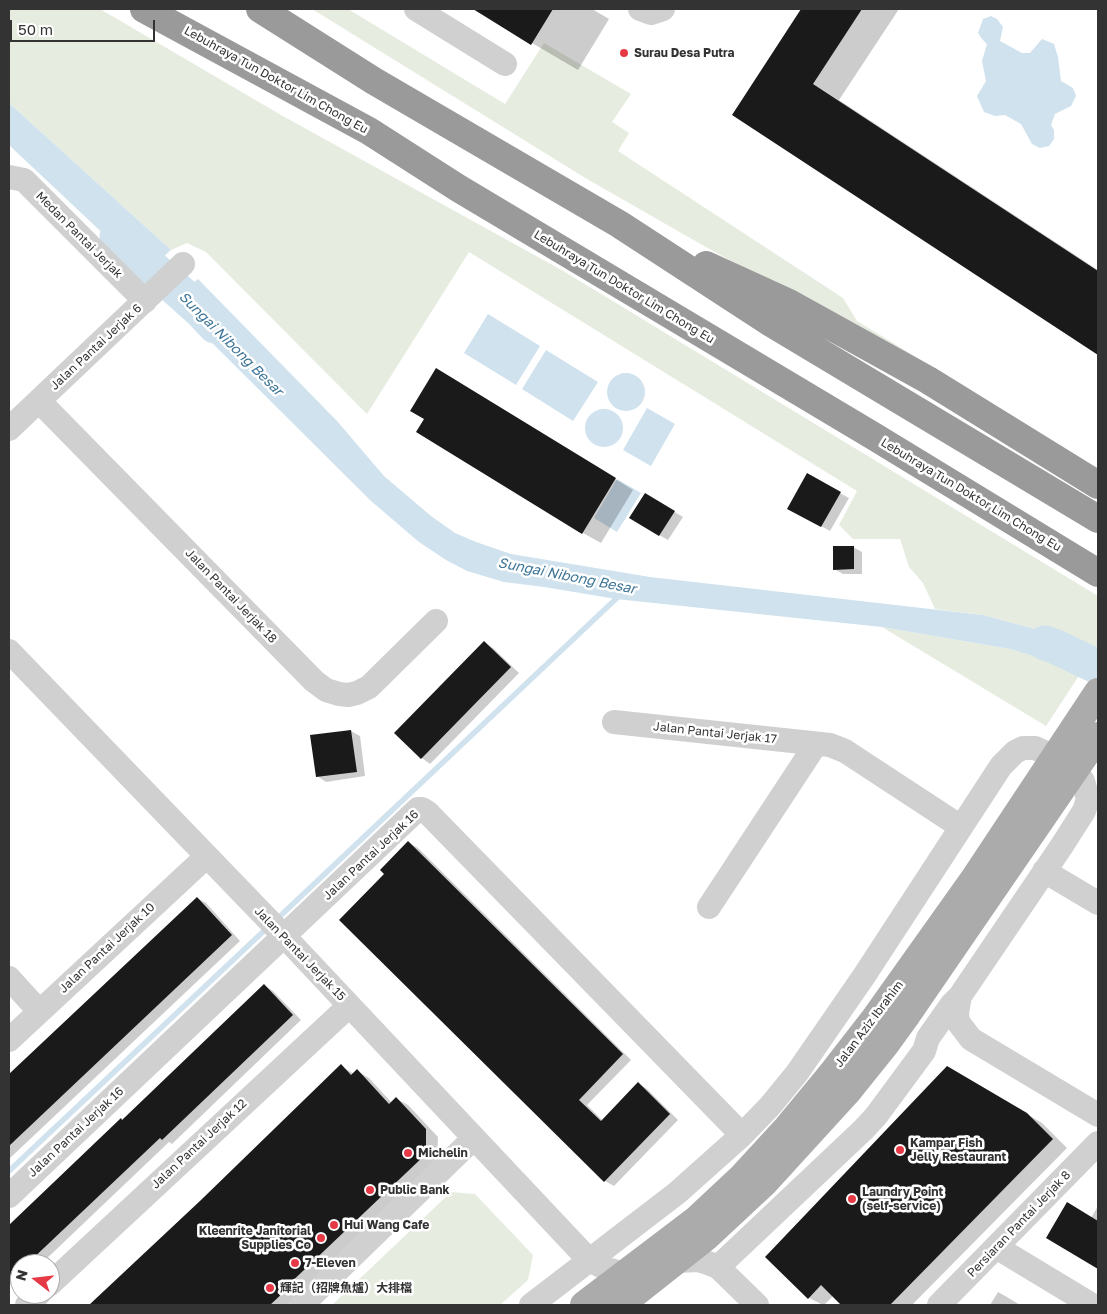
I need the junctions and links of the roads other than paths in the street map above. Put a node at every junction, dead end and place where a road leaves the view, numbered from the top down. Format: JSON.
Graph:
{"nodes":[{"id":1,"x":144,"y":9,"type":"edge"},
{"id":2,"x":260,"y":9,"type":"edge"},
{"id":3,"x":416,"y":9,"type":"edge"},
{"id":4,"x":640,"y":9,"type":"edge"},
{"id":5,"x":662,"y":9,"type":"edge"},
{"id":6,"x":505,"y":64,"type":"dead end"},
{"id":7,"x":9,"y":176,"type":"edge"},
{"id":8,"x":619,"y":224,"type":"junction"},
{"id":9,"x":183,"y":264,"type":"dead end"},
{"id":10,"x":149,"y":297,"type":"junction"},
{"id":11,"x":39,"y":401,"type":"junction"},
{"id":12,"x":9,"y":429,"type":"edge"},
{"id":13,"x":1095,"y":482,"type":"edge"},
{"id":14,"x":1098,"y":519,"type":"edge"},
{"id":15,"x":1098,"y":573,"type":"edge"},
{"id":16,"x":436,"y":621,"type":"dead end"},
{"id":17,"x":9,"y":651,"type":"edge"},
{"id":18,"x":1098,"y":692,"type":"edge"},
{"id":19,"x":614,"y":722,"type":"dead end"},
{"id":20,"x":1098,"y":736,"type":"edge"},
{"id":21,"x":816,"y":744,"type":"junction"},
{"id":22,"x":961,"y":827,"type":"junction"},
{"id":23,"x":206,"y":856,"type":"junction"},
{"id":24,"x":1044,"y":871,"type":"junction"},
{"id":25,"x":1098,"y":903,"type":"edge"},
{"id":26,"x":709,"y":907,"type":"dead end"},
{"id":27,"x":276,"y":928,"type":"junction"},
{"id":28,"x":9,"y":978,"type":"edge"},
{"id":29,"x":960,"y":996,"type":"junction"},
{"id":30,"x":349,"y":1006,"type":"junction"},
{"id":31,"x":39,"y":1012,"type":"junction"},
{"id":32,"x":971,"y":1039,"type":"junction"},
{"id":33,"x":9,"y":1040,"type":"edge"},
{"id":34,"x":924,"y":1050,"type":"junction"},
{"id":35,"x":839,"y":1083,"type":"junction"},
{"id":36,"x":1098,"y":1115,"type":"edge"},
{"id":37,"x":742,"y":1135,"type":"junction"},
{"id":38,"x":474,"y":1138,"type":"junction"},
{"id":39,"x":1098,"y":1143,"type":"edge"},
{"id":40,"x":9,"y":1196,"type":"edge"},
{"id":41,"x":706,"y":1237,"type":"junction"},
{"id":42,"x":996,"y":1247,"type":"junction"},
{"id":43,"x":589,"y":1260,"type":"junction"},
{"id":44,"x":677,"y":1261,"type":"junction"},
{"id":45,"x":722,"y":1263,"type":"junction"},
{"id":46,"x":626,"y":1274,"type":"junction"},
{"id":47,"x":60,"y":1275,"type":"edge"},
{"id":48,"x":588,"y":1302,"type":"edge"},
{"id":49,"x":302,"y":1305,"type":"edge"},
{"id":50,"x":531,"y":1305,"type":"edge"},
{"id":51,"x":620,"y":1305,"type":"edge"},
{"id":52,"x":757,"y":1305,"type":"edge"},
{"id":53,"x":771,"y":1305,"type":"edge"},
{"id":54,"x":939,"y":1305,"type":"edge"},
{"id":55,"x":1092,"y":1305,"type":"edge"}],
"edges":[{"from":1,"to":15,"type":"highway","name":"Lebuhraya Tun Doktor Lim Chong Eu"},
{"from":2,"to":8,"type":"highway"},
{"from":3,"to":6,"type":"street"},
{"from":4,"to":5,"type":"street"},
{"from":7,"to":10,"type":"street","name":"Medan Pantai Jerjak"},
{"from":8,"to":13,"type":"highway"},
{"from":8,"to":14,"type":"highway"},
{"from":9,"to":10,"type":"street","name":"Jalan Pantai Jerjak 6"},
{"from":10,"to":11,"type":"street","name":"Jalan Pantai Jerjak 6"},
{"from":11,"to":12,"type":"street","name":"Jalan Pantai Jerjak 6"},
{"from":11,"to":16,"type":"street","name":"Jalan Pantai Jerjak 18"},
{"from":17,"to":23,"type":"street","name":"Jalan Pantai Jerjak 15"},
{"from":18,"to":35,"type":"main road","name":"Jalan Aziz Ibrahim","bridge":true},
{"from":19,"to":21,"type":"street","name":"Jalan Pantai Jerjak 17"},
{"from":20,"to":35,"type":"main road","name":"Jalan Aziz Ibrahim","bridge":true},
{"from":21,"to":22,"type":"street","name":"Jalan Pantai Jerjak 17"},
{"from":21,"to":26,"type":"street"},
{"from":22,"to":24,"type":"street"},
{"from":22,"to":37,"type":"street"},
{"from":23,"to":27,"type":"street","name":"Jalan Pantai Jerjak 15"},
{"from":23,"to":31,"type":"street","name":"Jalan Pantai Jerjak 10"},
{"from":24,"to":25,"type":"street"},
{"from":24,"to":29,"type":"street"},
{"from":27,"to":30,"type":"street","name":"Jalan Pantai Jerjak 15"},
{"from":27,"to":37,"type":"street","name":"Jalan Pantai Jerjak 16"},
{"from":27,"to":40,"type":"street","name":"Jalan Pantai Jerjak 16"},
{"from":28,"to":31,"type":"street"},
{"from":29,"to":32,"type":"street"},
{"from":29,"to":34,"type":"street"},
{"from":30,"to":38,"type":"street","name":"Jalan Pantai Jerjak 15"},
{"from":30,"to":47,"type":"street","name":"Jalan Pantai Jerjak 12"},
{"from":31,"to":33,"type":"street","name":"Jalan Pantai Jerjak 10"},
{"from":32,"to":34,"type":"street"},
{"from":32,"to":36,"type":"street"},
{"from":34,"to":45,"type":"street"},
{"from":35,"to":41,"type":"main road","name":"Jalan Aziz Ibrahim"},
{"from":35,"to":46,"type":"main road","name":"Jalan Aziz Ibrahim"},
{"from":37,"to":43,"type":"street"},
{"from":38,"to":43,"type":"street","name":"Jalan Pantai Jerjak 15"},
{"from":38,"to":49,"type":"street"},
{"from":39,"to":42,"type":"street","name":"Persiaran Pantai Jerjak 8"},
{"from":41,"to":44,"type":"main road","name":"Jalan Aziz Ibrahim"},
{"from":41,"to":45,"type":"street"},
{"from":42,"to":54,"type":"street","name":"Persiaran Pantai Jerjak 8"},
{"from":42,"to":55,"type":"street"},
{"from":43,"to":46,"type":"street","name":"Jalan Pantai Jerjak 15"},
{"from":43,"to":48,"type":"street"},
{"from":43,"to":50,"type":"street"},
{"from":44,"to":45,"type":"street"},
{"from":44,"to":51,"type":"main road","name":"Jalan Aziz Ibrahim"},
{"from":45,"to":52,"type":"street"},
{"from":45,"to":53,"type":"street"},
{"from":46,"to":48,"type":"main road","name":"Jalan Aziz Ibrahim"}]}
